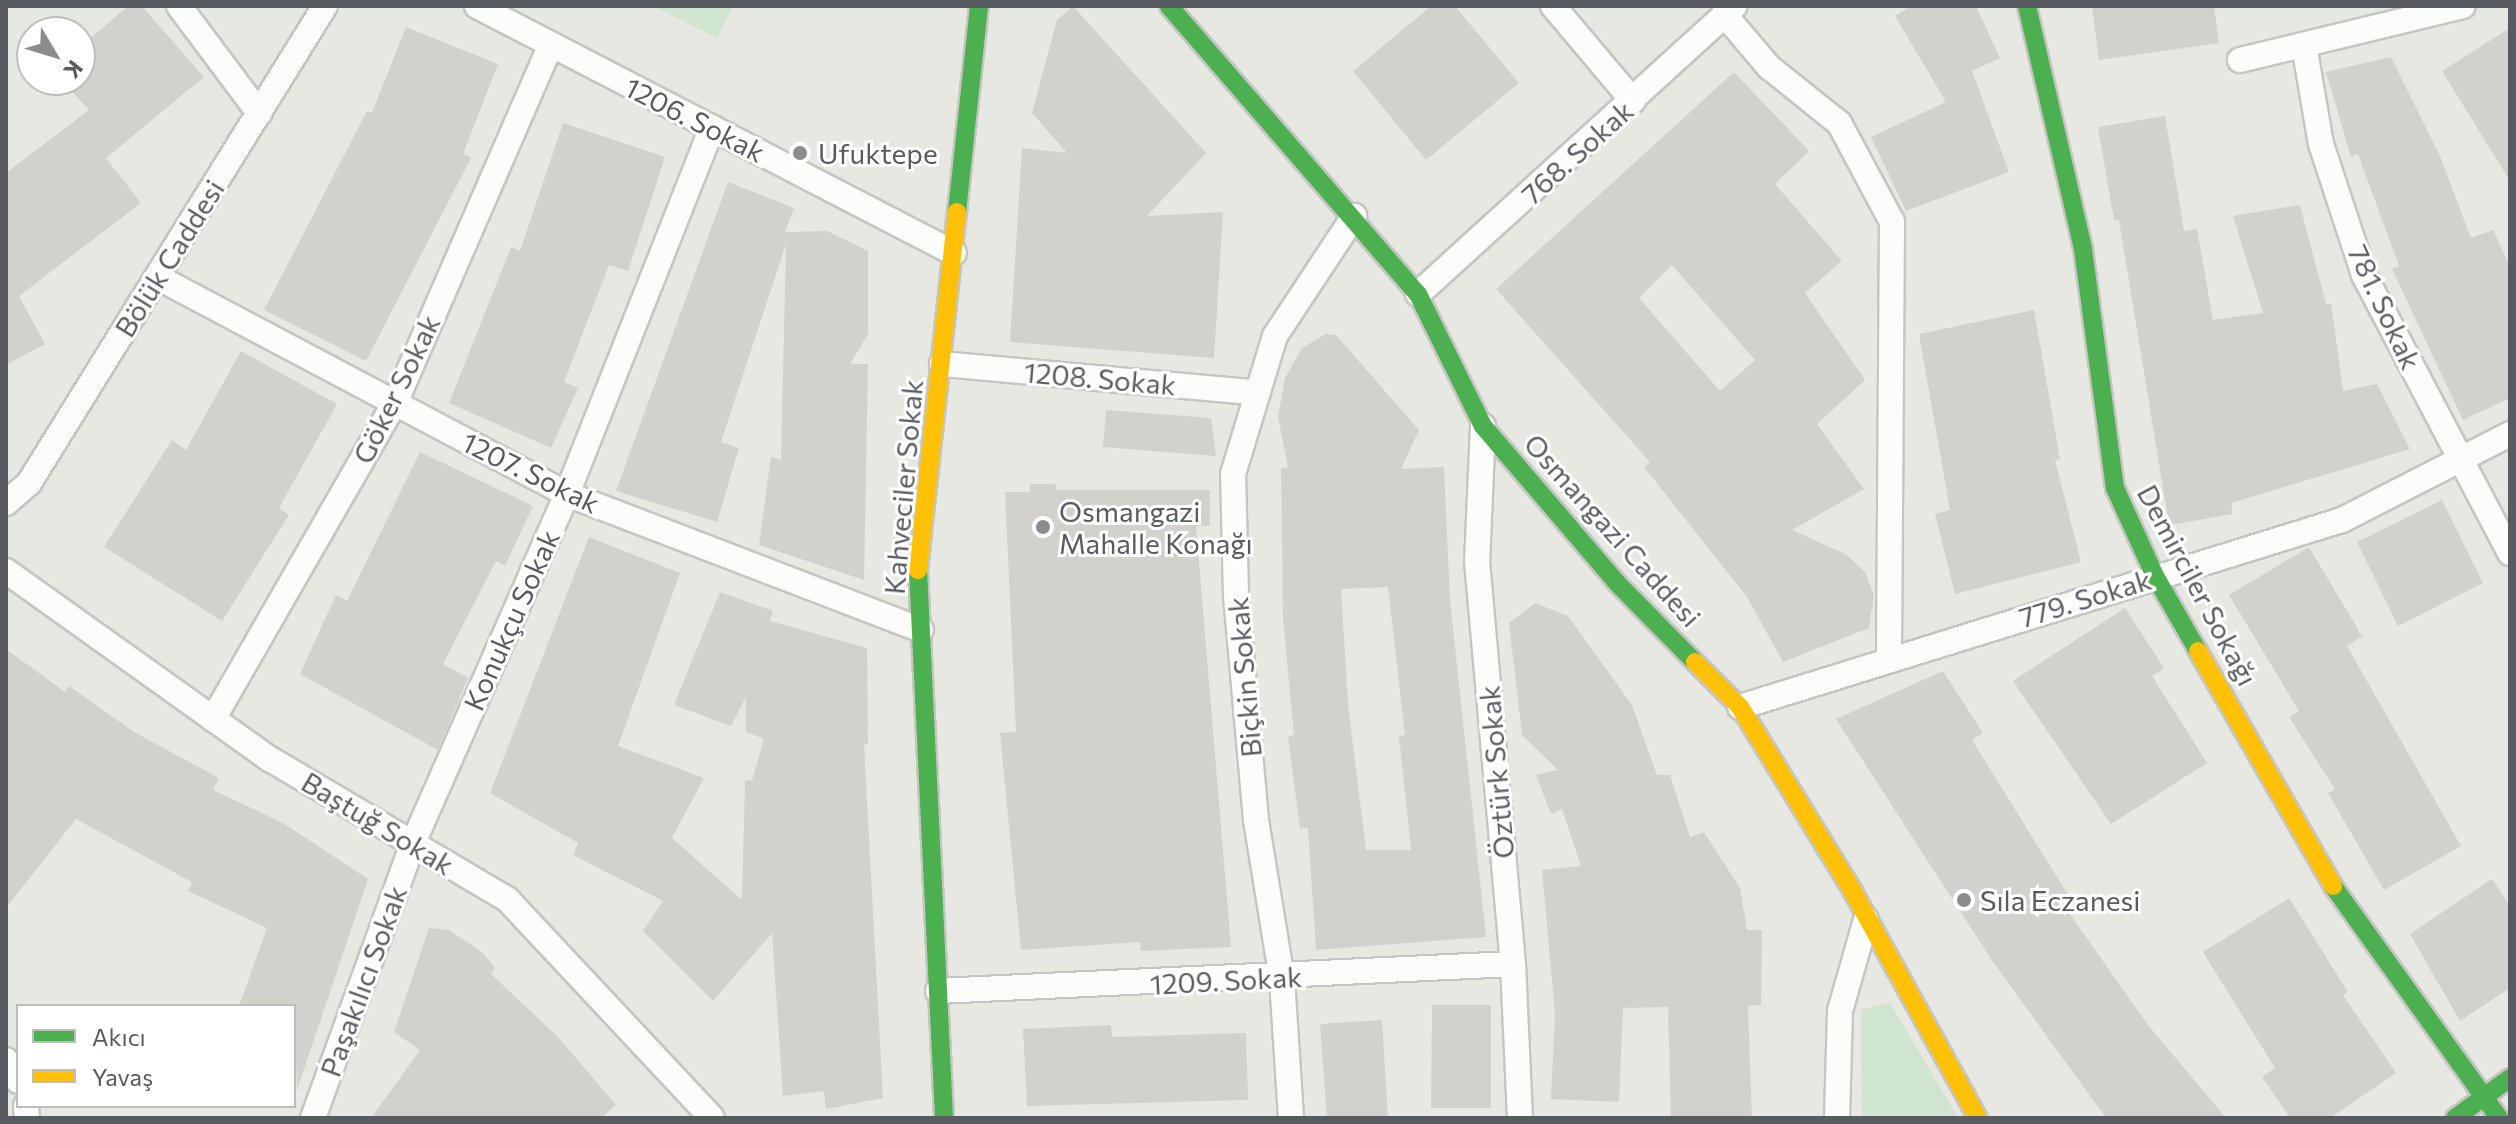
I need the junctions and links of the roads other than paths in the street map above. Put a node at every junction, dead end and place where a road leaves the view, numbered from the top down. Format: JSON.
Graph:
{"nodes":[{"id":1,"x":179,"y":6,"type":"edge"},
{"id":2,"x":325,"y":6,"type":"edge"},
{"id":3,"x":477,"y":6,"type":"edge"},
{"id":4,"x":979,"y":6,"type":"edge"},
{"id":5,"x":1169,"y":6,"type":"edge"},
{"id":6,"x":1553,"y":6,"type":"edge"},
{"id":7,"x":2027,"y":6,"type":"edge"},
{"id":8,"x":2463,"y":6,"type":"edge"},
{"id":9,"x":1729,"y":10,"type":"edge"},
{"id":10,"x":551,"y":44,"type":"junction"},
{"id":11,"x":2304,"y":45,"type":"junction"},
{"id":12,"x":2240,"y":60,"type":"dead end"},
{"id":13,"x":1633,"y":101,"type":"junction"},
{"id":14,"x":259,"y":113,"type":"junction"},
{"id":15,"x":712,"y":128,"type":"junction"},
{"id":16,"x":1354,"y":216,"type":"junction"},
{"id":17,"x":954,"y":253,"type":"junction"},
{"id":18,"x":157,"y":277,"type":"junction"},
{"id":19,"x":1418,"y":294,"type":"junction"},
{"id":20,"x":942,"y":364,"type":"junction"},
{"id":21,"x":1258,"y":393,"type":"junction"},
{"id":22,"x":395,"y":403,"type":"junction"},
{"id":23,"x":1483,"y":426,"type":"junction"},
{"id":24,"x":2510,"y":434,"type":"edge"},
{"id":25,"x":2460,"y":461,"type":"junction"},
{"id":26,"x":567,"y":494,"type":"junction"},
{"id":27,"x":6,"y":503,"type":"edge"},
{"id":28,"x":2510,"y":553,"type":"edge"},
{"id":29,"x":6,"y":571,"type":"edge"},
{"id":30,"x":2155,"y":576,"type":"junction"},
{"id":31,"x":921,"y":630,"type":"junction"},
{"id":32,"x":1889,"y":660,"type":"junction"},
{"id":33,"x":1740,"y":707,"type":"junction"},
{"id":34,"x":213,"y":719,"type":"junction"},
{"id":35,"x":413,"y":843,"type":"junction"},
{"id":36,"x":1866,"y":920,"type":"junction"},
{"id":37,"x":1513,"y":964,"type":"junction"},
{"id":38,"x":1282,"y":979,"type":"junction"},
{"id":39,"x":938,"y":991,"type":"junction"},
{"id":40,"x":6,"y":1060,"type":"edge"},
{"id":41,"x":16,"y":1078,"type":"edge"},
{"id":42,"x":2510,"y":1078,"type":"edge"},
{"id":43,"x":2483,"y":1098,"type":"junction"},
{"id":44,"x":313,"y":1118,"type":"edge"},
{"id":45,"x":712,"y":1118,"type":"edge"},
{"id":46,"x":944,"y":1118,"type":"edge"},
{"id":47,"x":1291,"y":1118,"type":"edge"},
{"id":48,"x":1520,"y":1118,"type":"edge"},
{"id":49,"x":1837,"y":1118,"type":"edge"},
{"id":50,"x":1978,"y":1118,"type":"edge"},
{"id":51,"x":2455,"y":1118,"type":"edge"},
{"id":52,"x":2499,"y":1118,"type":"edge"}],
"edges":[{"from":1,"to":14,"type":"street"},
{"from":2,"to":14,"type":"street","name":"Bölük Caddesi"},
{"from":3,"to":10,"type":"street","name":"1206. Sokak"},
{"from":4,"to":17,"type":"street","name":"Kahveciler Sokak"},
{"from":5,"to":16,"type":"street","name":"Osmangazi Caddesi"},
{"from":6,"to":13,"type":"street"},
{"from":7,"to":30,"type":"street","name":"Demirciler Sokağı"},
{"from":8,"to":11,"type":"street"},
{"from":9,"to":13,"type":"street","name":"768. Sokak"},
{"from":9,"to":32,"type":"street"},
{"from":10,"to":15,"type":"street","name":"1206. Sokak"},
{"from":10,"to":22,"type":"street","name":"Göker Sokak"},
{"from":11,"to":12,"type":"street"},
{"from":11,"to":25,"type":"street","name":"781. Sokak"},
{"from":13,"to":19,"type":"street","name":"768. Sokak"},
{"from":14,"to":18,"type":"street","name":"Bölük Caddesi"},
{"from":15,"to":17,"type":"street","name":"1206. Sokak"},
{"from":15,"to":26,"type":"street","name":"Konukçu Sokak"},
{"from":16,"to":19,"type":"street","name":"Osmangazi Caddesi"},
{"from":16,"to":21,"type":"street","name":"Biçkin Sokak"},
{"from":17,"to":20,"type":"street","name":"Kahveciler Sokak"},
{"from":18,"to":22,"type":"street","name":"1207. Sokak"},
{"from":18,"to":27,"type":"street","name":"Bölük Caddesi"},
{"from":19,"to":23,"type":"street","name":"Osmangazi Caddesi"},
{"from":20,"to":21,"type":"street","name":"1208. Sokak"},
{"from":20,"to":31,"type":"street","name":"Kahveciler Sokak"},
{"from":21,"to":38,"type":"street","name":"Biçkin Sokak"},
{"from":22,"to":26,"type":"street","name":"1207. Sokak"},
{"from":22,"to":34,"type":"street","name":"Göker Sokak"},
{"from":23,"to":33,"type":"street","name":"Osmangazi Caddesi"},
{"from":23,"to":37,"type":"street","name":"Öztürk Sokak"},
{"from":24,"to":25,"type":"street","name":"779. Sokak"},
{"from":25,"to":28,"type":"street","name":"781. Sokak"},
{"from":25,"to":30,"type":"street","name":"779. Sokak"},
{"from":26,"to":31,"type":"street","name":"1207. Sokak"},
{"from":26,"to":35,"type":"street","name":"Konukçu Sokak"},
{"from":29,"to":34,"type":"street","name":"Baştuğ Sokak"},
{"from":30,"to":32,"type":"street","name":"779. Sokak"},
{"from":30,"to":43,"type":"street","name":"Demirciler Sokağı"},
{"from":31,"to":39,"type":"street","name":"Kahveciler Sokak"},
{"from":32,"to":33,"type":"street","name":"779. Sokak"},
{"from":33,"to":36,"type":"street","name":"Osmangazi Caddesi"},
{"from":34,"to":35,"type":"street","name":"Baştuğ Sokak"},
{"from":35,"to":44,"type":"street","name":"Paşakılıcı Sokak"},
{"from":35,"to":45,"type":"street","name":"Baştuğ Sokak"},
{"from":36,"to":49,"type":"street"},
{"from":36,"to":50,"type":"street","name":"Osmangazi Caddesi"},
{"from":37,"to":38,"type":"street","name":"1209. Sokak"},
{"from":37,"to":48,"type":"street","name":"Öztürk Sokak"},
{"from":38,"to":39,"type":"street","name":"1209. Sokak"},
{"from":38,"to":47,"type":"street","name":"Biçkin Sokak"},
{"from":39,"to":46,"type":"street","name":"Kahveciler Sokak"},
{"from":40,"to":41,"type":"street"},
{"from":42,"to":43,"type":"street"},
{"from":43,"to":51,"type":"street"},
{"from":43,"to":52,"type":"street","name":"Demirciler Sokağı"}]}
